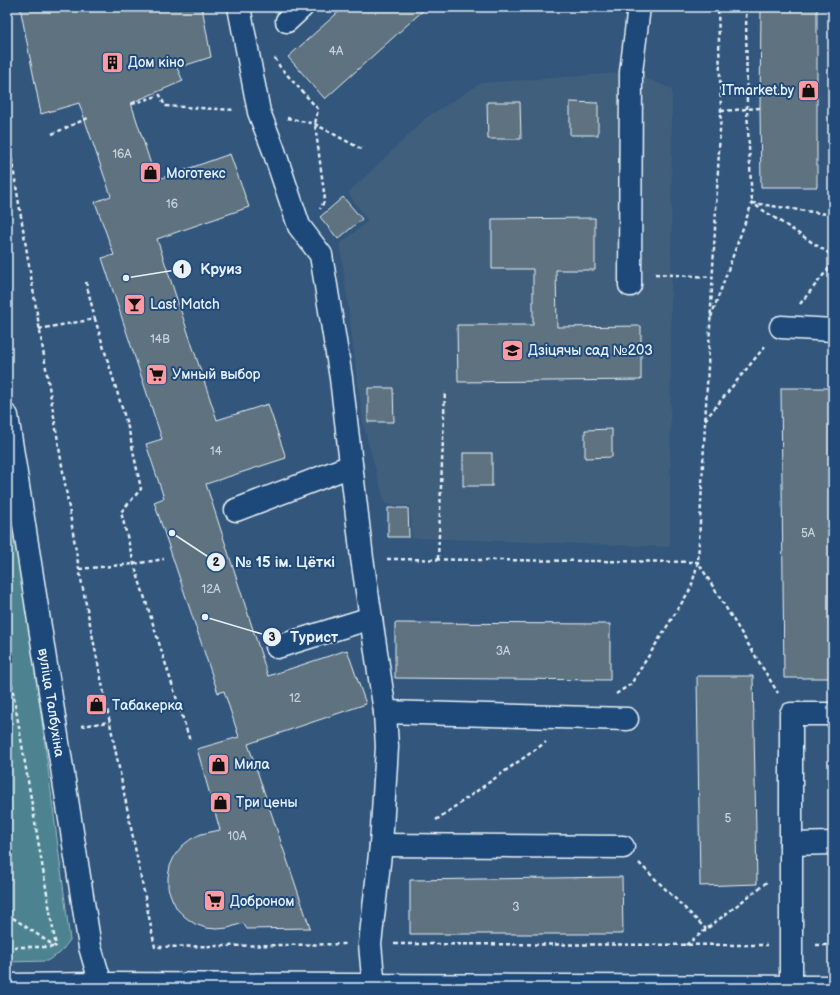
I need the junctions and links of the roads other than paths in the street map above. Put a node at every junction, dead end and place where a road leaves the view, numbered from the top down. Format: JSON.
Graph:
{"nodes":[{"id":1,"x":239,"y":7,"type":"edge"},
{"id":2,"x":639,"y":7,"type":"edge"},
{"id":3,"x":631,"y":279,"type":"road end"},
{"id":4,"x":781,"y":327,"type":"dead end"},
{"id":5,"x":833,"y":330,"type":"edge"},
{"id":6,"x":7,"y":416,"type":"edge"},
{"id":7,"x":351,"y":466,"type":"junction"},
{"id":8,"x":236,"y":510,"type":"dead end"},
{"id":9,"x":371,"y":618,"type":"junction"},
{"id":10,"x":277,"y":647,"type":"dead end"},
{"id":11,"x":385,"y":712,"type":"junction"},
{"id":12,"x":833,"y":714,"type":"edge"},
{"id":13,"x":627,"y":719,"type":"dead end"},
{"id":14,"x":833,"y":843,"type":"edge"},
{"id":15,"x":381,"y":845,"type":"junction"},
{"id":16,"x":623,"y":847,"type":"road end"},
{"id":17,"x":791,"y":854,"type":"junction"},
{"id":18,"x":7,"y":985,"type":"edge"},
{"id":19,"x":101,"y":986,"type":"edge"},
{"id":20,"x":374,"y":987,"type":"edge"},
{"id":21,"x":591,"y":987,"type":"edge"},
{"id":22,"x":790,"y":987,"type":"edge"},
{"id":23,"x":833,"y":987,"type":"edge"}],
"edges":[{"from":1,"to":7,"type":"street"},
{"from":2,"to":3,"type":"street"},
{"from":4,"to":5,"type":"street"},
{"from":6,"to":19,"type":"street","name":"вуліца Талбухіна"},
{"from":7,"to":8,"type":"street"},
{"from":7,"to":9,"type":"street"},
{"from":9,"to":10,"type":"street"},
{"from":9,"to":11,"type":"street"},
{"from":11,"to":13,"type":"street"},
{"from":11,"to":15,"type":"street"},
{"from":12,"to":17,"type":"street"},
{"from":14,"to":17,"type":"street"},
{"from":15,"to":16,"type":"street"},
{"from":15,"to":20,"type":"street"},
{"from":17,"to":22,"type":"street"},
{"from":18,"to":19,"type":"street"},
{"from":19,"to":20,"type":"street"},
{"from":20,"to":21,"type":"street"},
{"from":21,"to":22,"type":"street"},
{"from":22,"to":23,"type":"street"}]}
